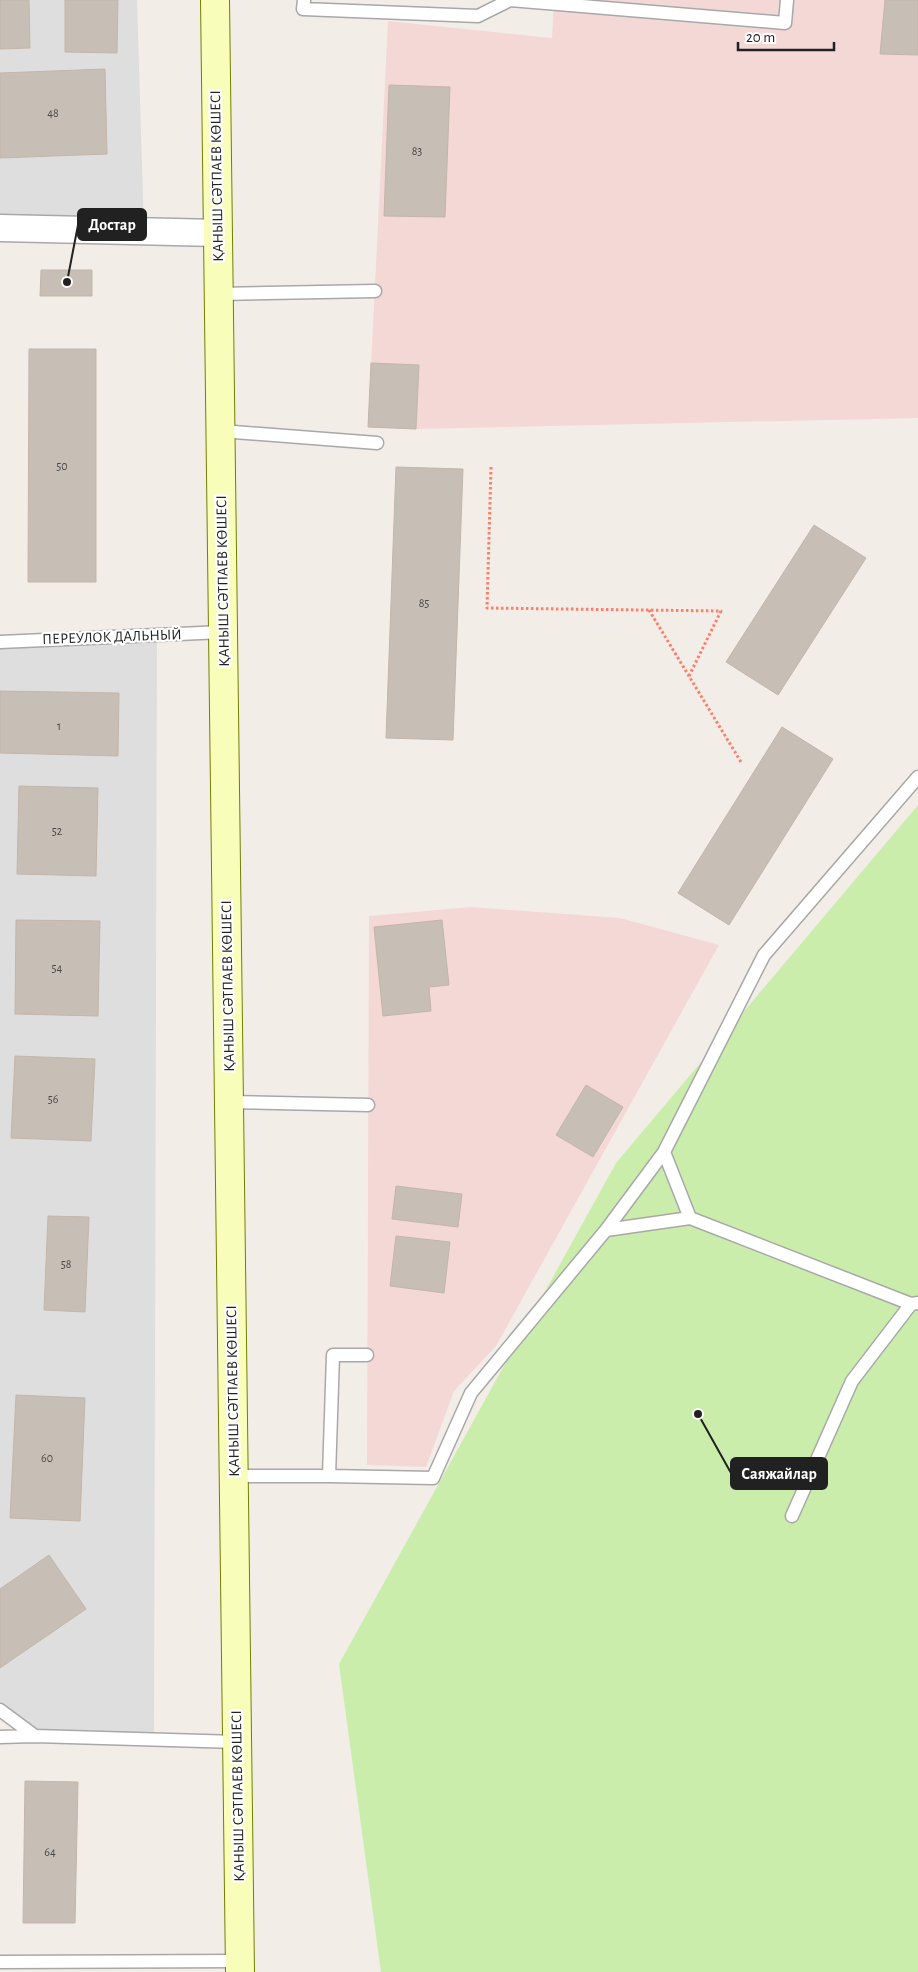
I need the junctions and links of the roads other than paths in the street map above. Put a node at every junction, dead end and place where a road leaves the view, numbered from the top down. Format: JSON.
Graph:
{"nodes":[{"id":1,"x":215,"y":0,"type":"edge"},
{"id":2,"x":304,"y":0,"type":"edge"},
{"id":3,"x":787,"y":0,"type":"edge"},
{"id":4,"x":0,"y":228,"type":"edge"},
{"id":5,"x":218,"y":233,"type":"junction"},
{"id":6,"x":374,"y":291,"type":"dead end"},
{"id":7,"x":219,"y":294,"type":"junction"},
{"id":8,"x":221,"y":431,"type":"junction"},
{"id":9,"x":377,"y":443,"type":"dead end"},
{"id":10,"x":223,"y":632,"type":"junction"},
{"id":11,"x":0,"y":642,"type":"edge"},
{"id":12,"x":918,"y":777,"type":"edge"},
{"id":13,"x":229,"y":1102,"type":"junction"},
{"id":14,"x":368,"y":1104,"type":"dead end"},
{"id":15,"x":664,"y":1152,"type":"junction"},
{"id":16,"x":690,"y":1218,"type":"junction"},
{"id":17,"x":606,"y":1230,"type":"junction"},
{"id":18,"x":914,"y":1304,"type":"edge"},
{"id":19,"x":367,"y":1355,"type":"dead end"},
{"id":20,"x":234,"y":1476,"type":"junction"},
{"id":21,"x":329,"y":1476,"type":"junction"},
{"id":22,"x":792,"y":1516,"type":"dead end"},
{"id":23,"x":0,"y":1710,"type":"edge"},
{"id":24,"x":35,"y":1736,"type":"junction"},
{"id":25,"x":0,"y":1738,"type":"edge"},
{"id":26,"x":237,"y":1742,"type":"junction"},
{"id":27,"x":0,"y":1962,"type":"edge"},
{"id":28,"x":125,"y":1966,"type":"edge"},
{"id":29,"x":240,"y":1966,"type":"edge"}],
"edges":[{"from":1,"to":5,"type":"street","name":"ҚАНЫШ СӘТПАЕВ КӨШЕСІ"},
{"from":2,"to":3,"type":"lane"},
{"from":4,"to":5,"type":"street"},
{"from":5,"to":7,"type":"street","name":"ҚАНЫШ СӘТПАЕВ КӨШЕСІ"},
{"from":6,"to":7,"type":"lane"},
{"from":7,"to":8,"type":"street","name":"ҚАНЫШ СӘТПАЕВ КӨШЕСІ"},
{"from":8,"to":9,"type":"lane"},
{"from":8,"to":10,"type":"street","name":"ҚАНЫШ СӘТПАЕВ КӨШЕСІ"},
{"from":10,"to":11,"type":"lane","name":"ПЕРЕУЛОК ДАЛЬНЫЙ"},
{"from":10,"to":13,"type":"street","name":"ҚАНЫШ СӘТПАЕВ КӨШЕСІ"},
{"from":12,"to":15,"type":"lane"},
{"from":13,"to":14,"type":"lane"},
{"from":13,"to":20,"type":"street","name":"ҚАНЫШ СӘТПАЕВ КӨШЕСІ"},
{"from":15,"to":16,"type":"lane"},
{"from":15,"to":17,"type":"lane"},
{"from":16,"to":17,"type":"lane"},
{"from":16,"to":18,"type":"lane"},
{"from":17,"to":21,"type":"lane"},
{"from":18,"to":22,"type":"lane"},
{"from":19,"to":21,"type":"lane"},
{"from":20,"to":21,"type":"lane"},
{"from":20,"to":26,"type":"street","name":"ҚАНЫШ СӘТПАЕВ КӨШЕСІ"},
{"from":23,"to":24,"type":"lane"},
{"from":24,"to":25,"type":"lane"},
{"from":24,"to":26,"type":"lane"},
{"from":26,"to":29,"type":"street","name":"ҚАНЫШ СӘТПАЕВ КӨШЕСІ"},
{"from":27,"to":28,"type":"lane"},
{"from":28,"to":29,"type":"lane"}]}
